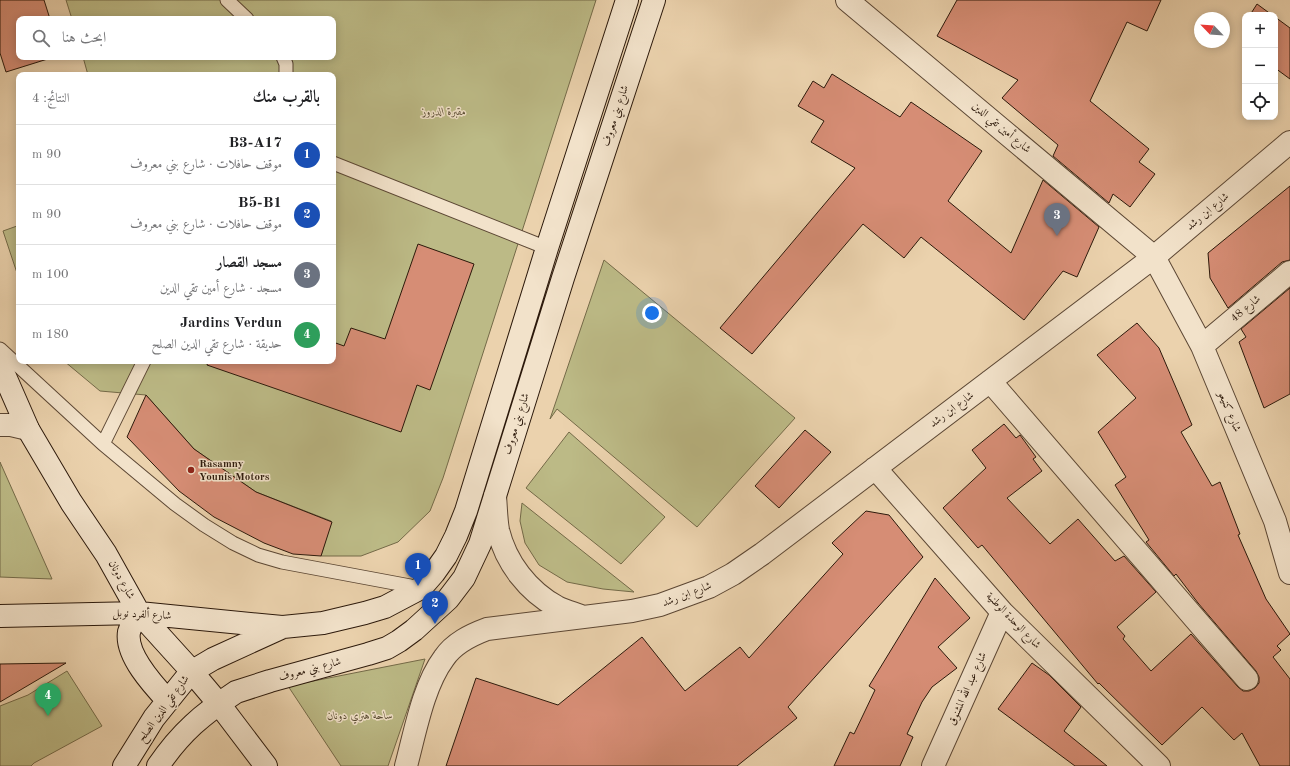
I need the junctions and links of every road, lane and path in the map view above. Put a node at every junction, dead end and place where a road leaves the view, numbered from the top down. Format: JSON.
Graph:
{"nodes":[{"id":1,"x":227,"y":0,"type":"edge"},
{"id":2,"x":627,"y":0,"type":"edge"},
{"id":3,"x":654,"y":0,"type":"edge"},
{"id":4,"x":847,"y":0,"type":"edge"},
{"id":5,"x":245,"y":16,"type":"edge"},
{"id":6,"x":285,"y":60,"type":"edge"},
{"id":7,"x":286,"y":72,"type":"edge"},
{"id":8,"x":1290,"y":142,"type":"edge"},
{"id":9,"x":336,"y":164,"type":"edge"},
{"id":10,"x":547,"y":248,"type":"junction"},
{"id":11,"x":1154,"y":257,"type":"junction"},
{"id":12,"x":1290,"y":272,"type":"edge"},
{"id":13,"x":536,"y":286,"type":"junction"},
{"id":14,"x":559,"y":293,"type":"junction"},
{"id":15,"x":1202,"y":346,"type":"junction"},
{"id":16,"x":0,"y":349,"type":"edge"},
{"id":17,"x":16,"y":364,"type":"edge"},
{"id":18,"x":16,"y":364,"type":"edge"},
{"id":19,"x":143,"y":364,"type":"edge"},
{"id":20,"x":2,"y":370,"type":"edge"},
{"id":21,"x":990,"y":381,"type":"junction"},
{"id":22,"x":0,"y":425,"type":"edge"},
{"id":23,"x":28,"y":429,"type":"junction"},
{"id":24,"x":103,"y":444,"type":"junction"},
{"id":25,"x":875,"y":468,"type":"junction"},
{"id":26,"x":495,"y":496,"type":"junction"},
{"id":27,"x":1283,"y":517,"type":"edge"},
{"id":28,"x":1290,"y":573,"type":"edge"},
{"id":29,"x":421,"y":588,"type":"junction"},
{"id":30,"x":1002,"y":612,"type":"junction"},
{"id":31,"x":139,"y":613,"type":"junction"},
{"id":32,"x":0,"y":616,"type":"edge"},
{"id":33,"x":582,"y":616,"type":"junction"},
{"id":34,"x":283,"y":627,"type":"junction"},
{"id":35,"x":191,"y":672,"type":"junction"},
{"id":36,"x":1246,"y":679,"type":"dead end"},
{"id":37,"x":168,"y":701,"type":"junction"},
{"id":38,"x":219,"y":704,"type":"junction"},
{"id":39,"x":189,"y":728,"type":"junction"},
{"id":40,"x":242,"y":735,"type":"junction"},
{"id":41,"x":124,"y":766,"type":"edge"},
{"id":42,"x":158,"y":766,"type":"edge"},
{"id":43,"x":266,"y":766,"type":"edge"},
{"id":44,"x":406,"y":766,"type":"edge"},
{"id":45,"x":933,"y":766,"type":"edge"},
{"id":46,"x":1159,"y":766,"type":"edge"}],
"edges":[{"from":1,"to":5,"type":"lane"},
{"from":2,"to":10,"type":"street","name":"شارع بني معروف"},
{"from":3,"to":14,"type":"street","name":"شارع بني معروف"},
{"from":4,"to":11,"type":"street","name":"شارع أمين تقي الدين"},
{"from":6,"to":7,"type":"lane"},
{"from":8,"to":11,"type":"street","name":"شارع ابن رشد"},
{"from":9,"to":10,"type":"lane"},
{"from":10,"to":13,"type":"street","name":"شارع بني معروف"},
{"from":11,"to":15,"type":"street","name":"شارع كنيعو"},
{"from":11,"to":21,"type":"street","name":"شارع ابن رشد"},
{"from":12,"to":15,"type":"street","name":"شارع 48"},
{"from":13,"to":14,"type":"street"},
{"from":13,"to":29,"type":"street","name":"شارع بني معروف"},
{"from":14,"to":26,"type":"street","name":"شارع بني معروف"},
{"from":15,"to":27,"type":"street","name":"شارع كنيعو"},
{"from":16,"to":18,"type":"lane"},
{"from":17,"to":24,"type":"lane"},
{"from":19,"to":24,"type":"lane"},
{"from":20,"to":23,"type":"street","name":"شارع دونان"},
{"from":21,"to":25,"type":"street","name":"شارع ابن رشد"},
{"from":21,"to":36,"type":"street"},
{"from":22,"to":23,"type":"street"},
{"from":23,"to":31,"type":"street","name":"شارع دونان"},
{"from":24,"to":29,"type":"lane"},
{"from":25,"to":30,"type":"street","name":"شارع الوحدة الوطنية"},
{"from":25,"to":33,"type":"street","name":"شارع ابن رشد"},
{"from":26,"to":33,"type":"street","name":"شارع ابن رشد"},
{"from":26,"to":38,"type":"street","name":"شارع بني معروف"},
{"from":27,"to":28,"type":"street","name":"شارع كنيعو"},
{"from":29,"to":34,"type":"street","name":"شارع بني معروف"},
{"from":30,"to":45,"type":"street","name":"شارع عبد الله المشنوق"},
{"from":30,"to":46,"type":"street","name":"شارع الوحدة الوطنية"},
{"from":31,"to":32,"type":"street","name":"شارع ألفرد نوبل"},
{"from":31,"to":34,"type":"street","name":"شارع ألفرد نوبل"},
{"from":31,"to":35,"type":"street","name":"شارع دونان"},
{"from":31,"to":37,"type":"street"},
{"from":33,"to":44,"type":"street","name":"شارع ابن رشد"},
{"from":34,"to":35,"type":"street","name":"شارع بني معروف"},
{"from":35,"to":37,"type":"street","name":"شارع تقي الدين الصلح"},
{"from":35,"to":38,"type":"street","name":"شارع دونان"},
{"from":37,"to":41,"type":"street","name":"شارع تقي الدين الصلح"},
{"from":38,"to":39,"type":"street"},
{"from":38,"to":40,"type":"street","name":"شارع دونان"},
{"from":39,"to":40,"type":"street"},
{"from":39,"to":42,"type":"street"},
{"from":40,"to":43,"type":"street","name":"شارع دونان"}]}
